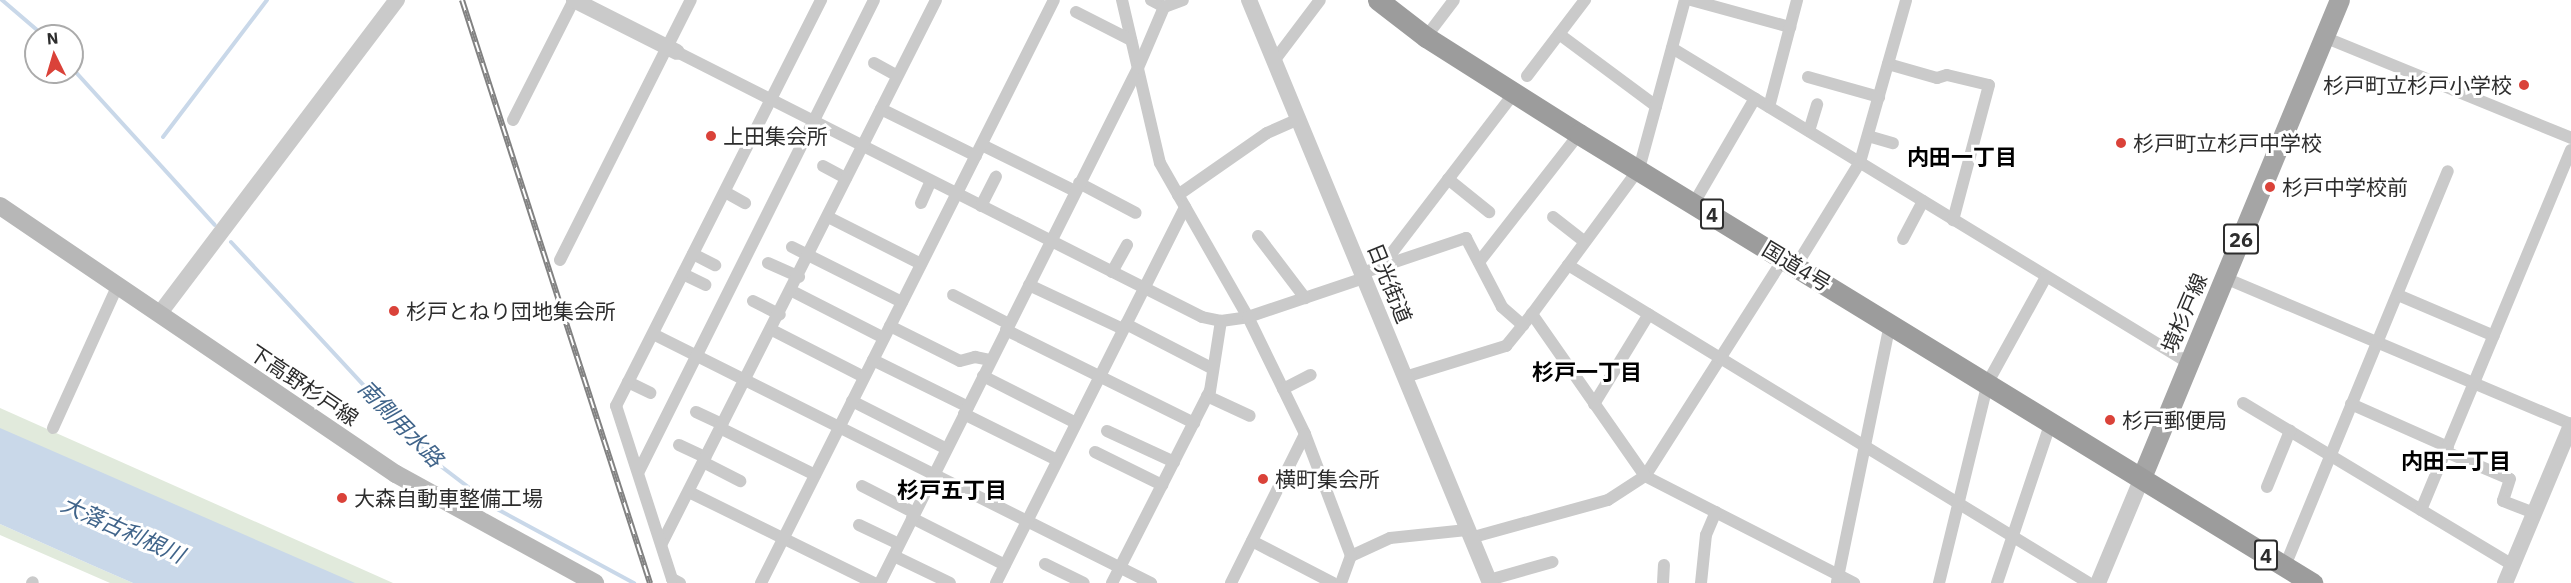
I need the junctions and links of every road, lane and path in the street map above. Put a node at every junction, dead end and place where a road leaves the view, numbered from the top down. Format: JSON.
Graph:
{"nodes":[{"id":1,"x":397,"y":0,"type":"edge"},
{"id":2,"x":574,"y":0,"type":"edge"},
{"id":3,"x":691,"y":0,"type":"edge"},
{"id":4,"x":821,"y":0,"type":"edge"},
{"id":5,"x":874,"y":0,"type":"edge"},
{"id":6,"x":936,"y":0,"type":"edge"},
{"id":7,"x":1054,"y":0,"type":"edge"},
{"id":8,"x":1122,"y":0,"type":"edge"},
{"id":9,"x":1151,"y":0,"type":"edge"},
{"id":10,"x":1182,"y":0,"type":"edge"},
{"id":11,"x":1249,"y":0,"type":"edge"},
{"id":12,"x":1320,"y":0,"type":"edge"},
{"id":13,"x":1378,"y":0,"type":"edge"},
{"id":14,"x":1454,"y":0,"type":"edge"},
{"id":15,"x":1585,"y":0,"type":"edge"},
{"id":16,"x":1685,"y":0,"type":"edge"},
{"id":17,"x":1691,"y":0,"type":"edge"},
{"id":18,"x":1797,"y":0,"type":"edge"},
{"id":19,"x":2340,"y":0,"type":"edge"},
{"id":20,"x":1903,"y":1,"type":"edge"},
{"id":21,"x":1164,"y":7,"type":"junction"},
{"id":22,"x":1076,"y":12,"type":"dead end"},
{"id":23,"x":1790,"y":27,"type":"junction"},
{"id":24,"x":1559,"y":34,"type":"junction"},
{"id":25,"x":1426,"y":37,"type":"junction"},
{"id":26,"x":2324,"y":37,"type":"junction"},
{"id":27,"x":1131,"y":40,"type":"junction"},
{"id":28,"x":1672,"y":48,"type":"junction"},
{"id":29,"x":672,"y":50,"type":"junction"},
{"id":30,"x":1274,"y":62,"type":"junction"},
{"id":31,"x":874,"y":63,"type":"dead end"},
{"id":32,"x":1888,"y":64,"type":"junction"},
{"id":33,"x":1138,"y":68,"type":"junction"},
{"id":34,"x":897,"y":76,"type":"junction"},
{"id":35,"x":1527,"y":76,"type":"dead end"},
{"id":36,"x":1808,"y":77,"type":"dead end"},
{"id":37,"x":1514,"y":93,"type":"junction"},
{"id":38,"x":1879,"y":97,"type":"junction"},
{"id":39,"x":1755,"y":98,"type":"junction"},
{"id":40,"x":771,"y":100,"type":"junction"},
{"id":41,"x":1817,"y":104,"type":"dead end"},
{"id":42,"x":1656,"y":106,"type":"junction"},
{"id":43,"x":1769,"y":106,"type":"junction"},
{"id":44,"x":881,"y":109,"type":"junction"},
{"id":45,"x":1298,"y":119,"type":"junction"},
{"id":46,"x":513,"y":120,"type":"dead end"},
{"id":47,"x":813,"y":121,"type":"junction"},
{"id":48,"x":1809,"y":131,"type":"junction"},
{"id":49,"x":1579,"y":134,"type":"junction"},
{"id":50,"x":1868,"y":136,"type":"junction"},
{"id":51,"x":2571,"y":138,"type":"edge"},
{"id":52,"x":1893,"y":143,"type":"dead end"},
{"id":53,"x":862,"y":145,"type":"junction"},
{"id":54,"x":982,"y":145,"type":"junction"},
{"id":55,"x":2571,"y":150,"type":"edge"},
{"id":56,"x":976,"y":156,"type":"junction"},
{"id":57,"x":1860,"y":162,"type":"junction"},
{"id":58,"x":823,"y":166,"type":"dead end"},
{"id":59,"x":1639,"y":169,"type":"junction"},
{"id":60,"x":2448,"y":171,"type":"dead end"},
{"id":61,"x":996,"y":177,"type":"dead end"},
{"id":62,"x":846,"y":178,"type":"junction"},
{"id":63,"x":1448,"y":179,"type":"junction"},
{"id":64,"x":931,"y":181,"type":"junction"},
{"id":65,"x":1077,"y":187,"type":"junction"},
{"id":66,"x":725,"y":192,"type":"junction"},
{"id":67,"x":956,"y":194,"type":"junction"},
{"id":68,"x":1178,"y":195,"type":"junction"},
{"id":69,"x":1923,"y":201,"type":"junction"},
{"id":70,"x":921,"y":202,"type":"dead end"},
{"id":71,"x":745,"y":203,"type":"dead end"},
{"id":72,"x":1694,"y":203,"type":"junction"},
{"id":73,"x":0,"y":206,"type":"edge"},
{"id":74,"x":981,"y":206,"type":"junction"},
{"id":75,"x":1185,"y":207,"type":"junction"},
{"id":76,"x":1489,"y":212,"type":"dead end"},
{"id":77,"x":1136,"y":213,"type":"dead end"},
{"id":78,"x":828,"y":217,"type":"junction"},
{"id":79,"x":1552,"y":217,"type":"dead end"},
{"id":80,"x":1953,"y":220,"type":"junction"},
{"id":81,"x":1258,"y":236,"type":"dead end"},
{"id":82,"x":1903,"y":239,"type":"dead end"},
{"id":83,"x":1050,"y":241,"type":"junction"},
{"id":84,"x":1584,"y":241,"type":"junction"},
{"id":85,"x":1127,"y":245,"type":"dead end"},
{"id":86,"x":792,"y":247,"type":"dead end"},
{"id":87,"x":693,"y":254,"type":"junction"},
{"id":88,"x":809,"y":257,"type":"junction"},
{"id":89,"x":560,"y":260,"type":"dead end"},
{"id":90,"x":768,"y":262,"type":"dead end"},
{"id":91,"x":1479,"y":262,"type":"junction"},
{"id":92,"x":1790,"y":262,"type":"junction"},
{"id":93,"x":921,"y":264,"type":"junction"},
{"id":94,"x":715,"y":265,"type":"dead end"},
{"id":95,"x":1568,"y":265,"type":"junction"},
{"id":96,"x":1381,"y":267,"type":"junction"},
{"id":97,"x":1112,"y":272,"type":"junction"},
{"id":98,"x":683,"y":274,"type":"junction"},
{"id":99,"x":1363,"y":276,"type":"junction"},
{"id":100,"x":799,"y":277,"type":"junction"},
{"id":101,"x":2046,"y":277,"type":"junction"},
{"id":102,"x":2225,"y":278,"type":"junction"},
{"id":103,"x":118,"y":285,"type":"junction"},
{"id":104,"x":706,"y":285,"type":"dead end"},
{"id":105,"x":1029,"y":285,"type":"junction"},
{"id":106,"x":1144,"y":288,"type":"junction"},
{"id":107,"x":792,"y":291,"type":"junction"},
{"id":108,"x":952,"y":295,"type":"dead end"},
{"id":109,"x":2398,"y":295,"type":"junction"},
{"id":110,"x":1305,"y":298,"type":"junction"},
{"id":111,"x":753,"y":301,"type":"dead end"},
{"id":112,"x":902,"y":302,"type":"junction"},
{"id":113,"x":160,"y":313,"type":"junction"},
{"id":114,"x":1532,"y":314,"type":"junction"},
{"id":115,"x":1649,"y":314,"type":"junction"},
{"id":116,"x":780,"y":315,"type":"junction"},
{"id":117,"x":1248,"y":317,"type":"junction"},
{"id":118,"x":1221,"y":321,"type":"junction"},
{"id":119,"x":1890,"y":323,"type":"junction"},
{"id":120,"x":1523,"y":325,"type":"junction"},
{"id":121,"x":890,"y":326,"type":"junction"},
{"id":122,"x":1008,"y":327,"type":"junction"},
{"id":123,"x":1124,"y":327,"type":"junction"},
{"id":124,"x":772,"y":330,"type":"junction"},
{"id":125,"x":653,"y":334,"type":"junction"},
{"id":126,"x":2494,"y":336,"type":"junction"},
{"id":127,"x":884,"y":338,"type":"junction"},
{"id":128,"x":2378,"y":343,"type":"junction"},
{"id":129,"x":695,"y":355,"type":"junction"},
{"id":130,"x":1721,"y":358,"type":"junction"},
{"id":131,"x":873,"y":360,"type":"junction"},
{"id":132,"x":991,"y":360,"type":"junction"},
{"id":133,"x":2189,"y":363,"type":"junction"},
{"id":134,"x":1213,"y":369,"type":"junction"},
{"id":135,"x":1311,"y":375,"type":"dead end"},
{"id":136,"x":983,"y":376,"type":"junction"},
{"id":137,"x":1099,"y":376,"type":"junction"},
{"id":138,"x":864,"y":377,"type":"junction"},
{"id":139,"x":1405,"y":377,"type":"junction"},
{"id":140,"x":746,"y":380,"type":"junction"},
{"id":141,"x":628,"y":382,"type":"junction"},
{"id":142,"x":1988,"y":382,"type":"junction"},
{"id":143,"x":2475,"y":382,"type":"junction"},
{"id":144,"x":1283,"y":389,"type":"junction"},
{"id":145,"x":651,"y":393,"type":"dead end"},
{"id":146,"x":1207,"y":396,"type":"junction"},
{"id":147,"x":852,"y":401,"type":"junction"},
{"id":148,"x":2243,"y":403,"type":"dead end"},
{"id":149,"x":1594,"y":404,"type":"junction"},
{"id":150,"x":2352,"y":404,"type":"junction"},
{"id":151,"x":966,"y":411,"type":"junction"},
{"id":152,"x":696,"y":412,"type":"dead end"},
{"id":153,"x":1250,"y":416,"type":"dead end"},
{"id":154,"x":2051,"y":422,"type":"junction"},
{"id":155,"x":1076,"y":423,"type":"junction"},
{"id":156,"x":1194,"y":423,"type":"junction"},
{"id":157,"x":2571,"y":424,"type":"edge"},
{"id":158,"x":721,"y":426,"type":"junction"},
{"id":159,"x":839,"y":427,"type":"junction"},
{"id":160,"x":53,"y":428,"type":"dead end"},
{"id":161,"x":1107,"y":431,"type":"dead end"},
{"id":162,"x":2290,"y":431,"type":"junction"},
{"id":163,"x":1305,"y":434,"type":"junction"},
{"id":164,"x":679,"y":445,"type":"dead end"},
{"id":165,"x":1864,"y":447,"type":"junction"},
{"id":166,"x":947,"y":449,"type":"junction"},
{"id":167,"x":2447,"y":449,"type":"junction"},
{"id":168,"x":1095,"y":452,"type":"dead end"},
{"id":169,"x":2331,"y":456,"type":"junction"},
{"id":170,"x":704,"y":460,"type":"junction"},
{"id":171,"x":1057,"y":460,"type":"junction"},
{"id":172,"x":1174,"y":462,"type":"junction"},
{"id":173,"x":639,"y":471,"type":"junction"},
{"id":174,"x":815,"y":475,"type":"junction"},
{"id":175,"x":934,"y":475,"type":"junction"},
{"id":176,"x":1645,"y":476,"type":"junction"},
{"id":177,"x":2142,"y":478,"type":"junction"},
{"id":178,"x":740,"y":481,"type":"dead end"},
{"id":179,"x":1162,"y":485,"type":"junction"},
{"id":180,"x":861,"y":486,"type":"dead end"},
{"id":181,"x":2267,"y":487,"type":"dead end"},
{"id":182,"x":689,"y":492,"type":"junction"},
{"id":183,"x":1958,"y":503,"type":"junction"},
{"id":184,"x":2421,"y":510,"type":"junction"},
{"id":185,"x":1716,"y":512,"type":"junction"},
{"id":186,"x":2534,"y":513,"type":"junction"},
{"id":187,"x":914,"y":516,"type":"junction"},
{"id":188,"x":1027,"y":521,"type":"junction"},
{"id":189,"x":859,"y":525,"type":"dead end"},
{"id":190,"x":1469,"y":534,"type":"junction"},
{"id":191,"x":2012,"y":537,"type":"junction"},
{"id":192,"x":783,"y":538,"type":"junction"},
{"id":193,"x":1252,"y":541,"type":"junction"},
{"id":194,"x":662,"y":543,"type":"junction"},
{"id":195,"x":899,"y":544,"type":"junction"},
{"id":196,"x":894,"y":556,"type":"junction"},
{"id":197,"x":1351,"y":556,"type":"junction"},
{"id":198,"x":1552,"y":562,"type":"dead end"},
{"id":199,"x":1045,"y":564,"type":"dead end"},
{"id":200,"x":1005,"y":565,"type":"junction"},
{"id":201,"x":1664,"y":565,"type":"dead end"},
{"id":202,"x":2513,"y":565,"type":"junction"},
{"id":203,"x":1120,"y":567,"type":"junction"},
{"id":204,"x":2297,"y":577,"type":"edge"},
{"id":205,"x":1837,"y":579,"type":"edge"},
{"id":206,"x":1489,"y":582,"type":"edge"},
{"id":207,"x":595,"y":583,"type":"edge"},
{"id":208,"x":680,"y":583,"type":"edge"},
{"id":209,"x":761,"y":583,"type":"edge"},
{"id":210,"x":874,"y":583,"type":"edge"},
{"id":211,"x":880,"y":583,"type":"edge"},
{"id":212,"x":950,"y":583,"type":"edge"},
{"id":213,"x":996,"y":583,"type":"edge"},
{"id":214,"x":1084,"y":583,"type":"edge"},
{"id":215,"x":1112,"y":583,"type":"edge"},
{"id":216,"x":1151,"y":583,"type":"edge"},
{"id":217,"x":1231,"y":583,"type":"edge"},
{"id":218,"x":1333,"y":583,"type":"edge"},
{"id":219,"x":1341,"y":583,"type":"edge"},
{"id":220,"x":1663,"y":583,"type":"edge"},
{"id":221,"x":1701,"y":583,"type":"edge"},
{"id":222,"x":1854,"y":583,"type":"edge"},
{"id":223,"x":1939,"y":583,"type":"edge"},
{"id":224,"x":1997,"y":583,"type":"edge"},
{"id":225,"x":2089,"y":583,"type":"edge"},
{"id":226,"x":2098,"y":583,"type":"edge"},
{"id":227,"x":2505,"y":583,"type":"edge"}],
"edges":[{"from":1,"to":113,"type":"street"},
{"from":2,"to":29,"type":"street"},
{"from":2,"to":46,"type":"street"},
{"from":3,"to":29,"type":"street"},
{"from":4,"to":40,"type":"street"},
{"from":5,"to":47,"type":"street"},
{"from":6,"to":34,"type":"street"},
{"from":7,"to":54,"type":"street"},
{"from":8,"to":27,"type":"street"},
{"from":9,"to":21,"type":"street"},
{"from":10,"to":21,"type":"street"},
{"from":11,"to":30,"type":"street","name":"日光街道"},
{"from":12,"to":30,"type":"street"},
{"from":13,"to":25,"type":"highway","name":"国道4号","number":"4"},
{"from":14,"to":25,"type":"street"},
{"from":15,"to":24,"type":"street"},
{"from":16,"to":28,"type":"street"},
{"from":17,"to":23,"type":"street"},
{"from":18,"to":23,"type":"street"},
{"from":19,"to":26,"type":"main road","name":"境杉戸線","number":"26"},
{"from":20,"to":32,"type":"street"},
{"from":21,"to":33,"type":"street"},
{"from":22,"to":27,"type":"street"},
{"from":23,"to":43,"type":"street"},
{"from":24,"to":35,"type":"street"},
{"from":24,"to":42,"type":"street"},
{"from":25,"to":37,"type":"highway","name":"国道4号","number":"4"},
{"from":26,"to":51,"type":"street"},
{"from":26,"to":102,"type":"main road","name":"境杉戸線","number":"26"},
{"from":27,"to":33,"type":"street"},
{"from":28,"to":39,"type":"street"},
{"from":28,"to":42,"type":"street"},
{"from":29,"to":40,"type":"street"},
{"from":29,"to":89,"type":"street"},
{"from":30,"to":45,"type":"street","name":"日光街道"},
{"from":31,"to":34,"type":"street"},
{"from":32,"to":38,"type":"street"},
{"from":32,"to":80,"type":"street"},
{"from":33,"to":65,"type":"street"},
{"from":33,"to":68,"type":"street"},
{"from":34,"to":44,"type":"street"},
{"from":36,"to":38,"type":"street"},
{"from":37,"to":49,"type":"highway","name":"国道4号","number":"4"},
{"from":37,"to":63,"type":"street"},
{"from":38,"to":50,"type":"street"},
{"from":39,"to":43,"type":"street"},
{"from":39,"to":72,"type":"street"},
{"from":40,"to":47,"type":"street"},
{"from":40,"to":66,"type":"street"},
{"from":41,"to":48,"type":"street"},
{"from":42,"to":59,"type":"street"},
{"from":43,"to":48,"type":"street"},
{"from":44,"to":53,"type":"street"},
{"from":44,"to":56,"type":"street"},
{"from":45,"to":68,"type":"street"},
{"from":45,"to":99,"type":"street","name":"日光街道"},
{"from":47,"to":53,"type":"street"},
{"from":47,"to":129,"type":"street"},
{"from":48,"to":57,"type":"street"},
{"from":49,"to":59,"type":"highway","name":"国道4号","number":"4"},
{"from":49,"to":91,"type":"street"},
{"from":50,"to":52,"type":"street"},
{"from":50,"to":57,"type":"street"},
{"from":53,"to":62,"type":"street"},
{"from":53,"to":64,"type":"street"},
{"from":54,"to":56,"type":"street"},
{"from":54,"to":65,"type":"street"},
{"from":55,"to":126,"type":"street"},
{"from":56,"to":67,"type":"street"},
{"from":57,"to":69,"type":"street"},
{"from":57,"to":92,"type":"street"},
{"from":58,"to":62,"type":"street"},
{"from":59,"to":72,"type":"highway","name":"国道4号","number":"4"},
{"from":59,"to":84,"type":"street"},
{"from":60,"to":109,"type":"street"},
{"from":61,"to":74,"type":"street"},
{"from":62,"to":78,"type":"street"},
{"from":63,"to":76,"type":"street"},
{"from":63,"to":96,"type":"street"},
{"from":64,"to":67,"type":"street"},
{"from":64,"to":70,"type":"street"},
{"from":65,"to":77,"type":"street"},
{"from":65,"to":83,"type":"street"},
{"from":66,"to":71,"type":"street"},
{"from":66,"to":87,"type":"street"},
{"from":67,"to":74,"type":"street"},
{"from":67,"to":93,"type":"street"},
{"from":68,"to":75,"type":"street"},
{"from":69,"to":80,"type":"street"},
{"from":69,"to":82,"type":"street"},
{"from":72,"to":92,"type":"highway","name":"国道4号","number":"4"},
{"from":73,"to":103,"type":"main road","name":"下高野杉戸線"},
{"from":74,"to":83,"type":"street"},
{"from":75,"to":106,"type":"street"},
{"from":75,"to":117,"type":"street"},
{"from":78,"to":88,"type":"street"},
{"from":78,"to":93,"type":"street"},
{"from":79,"to":84,"type":"street"},
{"from":80,"to":101,"type":"street"},
{"from":81,"to":110,"type":"street"},
{"from":83,"to":97,"type":"street"},
{"from":83,"to":105,"type":"street"},
{"from":84,"to":95,"type":"street"},
{"from":85,"to":97,"type":"street"},
{"from":86,"to":88,"type":"street"},
{"from":87,"to":94,"type":"street"},
{"from":87,"to":98,"type":"street"},
{"from":88,"to":100,"type":"street"},
{"from":88,"to":112,"type":"street"},
{"from":90,"to":100,"type":"street"},
{"from":91,"to":96,"type":"street"},
{"from":91,"to":120,"type":"street"},
{"from":92,"to":119,"type":"highway","name":"国道4号","number":"4"},
{"from":92,"to":130,"type":"street"},
{"from":93,"to":112,"type":"street"},
{"from":95,"to":114,"type":"street"},
{"from":95,"to":115,"type":"street"},
{"from":96,"to":99,"type":"street"},
{"from":97,"to":106,"type":"street"},
{"from":98,"to":104,"type":"street"},
{"from":98,"to":125,"type":"street"},
{"from":99,"to":110,"type":"street"},
{"from":99,"to":139,"type":"street","name":"日光街道"},
{"from":100,"to":107,"type":"street"},
{"from":101,"to":133,"type":"street"},
{"from":101,"to":142,"type":"street"},
{"from":102,"to":128,"type":"street"},
{"from":102,"to":133,"type":"main road","name":"境杉戸線","number":"26"},
{"from":103,"to":113,"type":"main road","name":"下高野杉戸線"},
{"from":103,"to":160,"type":"street"},
{"from":105,"to":122,"type":"street"},
{"from":105,"to":123,"type":"street"},
{"from":106,"to":118,"type":"street"},
{"from":106,"to":123,"type":"street"},
{"from":107,"to":116,"type":"street"},
{"from":107,"to":127,"type":"street"},
{"from":108,"to":122,"type":"street"},
{"from":109,"to":126,"type":"street"},
{"from":109,"to":128,"type":"street"},
{"from":110,"to":117,"type":"street"},
{"from":111,"to":116,"type":"street"},
{"from":112,"to":121,"type":"street"},
{"from":113,"to":207,"type":"main road","name":"下高野杉戸線"},
{"from":114,"to":120,"type":"street"},
{"from":114,"to":149,"type":"street"},
{"from":115,"to":130,"type":"street"},
{"from":115,"to":149,"type":"street"},
{"from":116,"to":124,"type":"street"},
{"from":117,"to":118,"type":"street"},
{"from":117,"to":144,"type":"street"},
{"from":118,"to":134,"type":"street"},
{"from":119,"to":142,"type":"highway","name":"国道4号","number":"4"},
{"from":119,"to":165,"type":"street"},
{"from":120,"to":139,"type":"street"},
{"from":121,"to":127,"type":"street"},
{"from":121,"to":132,"type":"street"},
{"from":122,"to":132,"type":"street"},
{"from":122,"to":137,"type":"street"},
{"from":123,"to":134,"type":"street"},
{"from":123,"to":137,"type":"street"},
{"from":124,"to":138,"type":"street"},
{"from":124,"to":140,"type":"street"},
{"from":125,"to":129,"type":"street"},
{"from":125,"to":141,"type":"street"},
{"from":126,"to":143,"type":"street"},
{"from":127,"to":131,"type":"street"},
{"from":128,"to":143,"type":"street"},
{"from":128,"to":150,"type":"street"},
{"from":129,"to":140,"type":"street"},
{"from":129,"to":173,"type":"street"},
{"from":130,"to":165,"type":"street"},
{"from":130,"to":176,"type":"street"},
{"from":131,"to":138,"type":"street"},
{"from":131,"to":151,"type":"street"},
{"from":132,"to":136,"type":"street"},
{"from":133,"to":177,"type":"main road","name":"境杉戸線","number":"26"},
{"from":134,"to":146,"type":"street"},
{"from":135,"to":144,"type":"street"},
{"from":136,"to":151,"type":"street"},
{"from":136,"to":155,"type":"street"},
{"from":137,"to":155,"type":"street"},
{"from":137,"to":156,"type":"street"},
{"from":138,"to":147,"type":"street"},
{"from":139,"to":190,"type":"street","name":"日光街道"},
{"from":140,"to":158,"type":"street"},
{"from":140,"to":159,"type":"street"},
{"from":141,"to":145,"type":"street"},
{"from":141,"to":173,"type":"street"},
{"from":142,"to":154,"type":"highway","name":"国道4号","number":"4"},
{"from":142,"to":183,"type":"street"},
{"from":143,"to":157,"type":"street"},
{"from":143,"to":167,"type":"street"},
{"from":144,"to":163,"type":"street"},
{"from":146,"to":153,"type":"street"},
{"from":146,"to":156,"type":"street"},
{"from":147,"to":159,"type":"street"},
{"from":147,"to":166,"type":"street"},
{"from":148,"to":162,"type":"street"},
{"from":149,"to":176,"type":"street"},
{"from":150,"to":167,"type":"street"},
{"from":150,"to":169,"type":"street"},
{"from":151,"to":166,"type":"street"},
{"from":151,"to":171,"type":"street"},
{"from":152,"to":158,"type":"street"},
{"from":154,"to":177,"type":"highway","name":"国道4号","number":"4"},
{"from":154,"to":191,"type":"street"},
{"from":155,"to":171,"type":"street"},
{"from":156,"to":172,"type":"street"},
{"from":157,"to":186,"type":"street"},
{"from":158,"to":170,"type":"street"},
{"from":158,"to":174,"type":"street"},
{"from":159,"to":174,"type":"street"},
{"from":159,"to":175,"type":"street"},
{"from":161,"to":172,"type":"street"},
{"from":162,"to":169,"type":"street"},
{"from":162,"to":181,"type":"street"},
{"from":163,"to":193,"type":"street"},
{"from":163,"to":197,"type":"street"},
{"from":164,"to":170,"type":"street"},
{"from":165,"to":183,"type":"street"},
{"from":165,"to":205,"type":"street"},
{"from":166,"to":175,"type":"street"},
{"from":167,"to":184,"type":"street"},
{"from":167,"to":186,"type":"street"},
{"from":168,"to":179,"type":"street"},
{"from":169,"to":184,"type":"street"},
{"from":169,"to":204,"type":"street"},
{"from":170,"to":178,"type":"street"},
{"from":170,"to":182,"type":"street"},
{"from":171,"to":188,"type":"street"},
{"from":172,"to":179,"type":"street"},
{"from":173,"to":194,"type":"street"},
{"from":174,"to":192,"type":"street"},
{"from":175,"to":187,"type":"street"},
{"from":175,"to":188,"type":"street"},
{"from":176,"to":185,"type":"street"},
{"from":176,"to":190,"type":"street"},
{"from":177,"to":204,"type":"highway","name":"国道4号","number":"4"},
{"from":177,"to":226,"type":"street"},
{"from":179,"to":203,"type":"street"},
{"from":180,"to":187,"type":"street"},
{"from":182,"to":192,"type":"street"},
{"from":182,"to":194,"type":"street"},
{"from":183,"to":191,"type":"street"},
{"from":183,"to":223,"type":"street"},
{"from":184,"to":202,"type":"street"},
{"from":185,"to":205,"type":"street"},
{"from":185,"to":221,"type":"street"},
{"from":186,"to":202,"type":"street"},
{"from":187,"to":195,"type":"street"},
{"from":187,"to":200,"type":"street"},
{"from":188,"to":200,"type":"street"},
{"from":188,"to":203,"type":"street"},
{"from":189,"to":195,"type":"street"},
{"from":190,"to":197,"type":"street"},
{"from":190,"to":206,"type":"street","name":"日光街道"},
{"from":191,"to":224,"type":"street"},
{"from":191,"to":225,"type":"street"},
{"from":192,"to":209,"type":"street"},
{"from":192,"to":210,"type":"street"},
{"from":193,"to":217,"type":"street"},
{"from":193,"to":218,"type":"street"},
{"from":194,"to":208,"type":"street"},
{"from":195,"to":196,"type":"street"},
{"from":196,"to":211,"type":"street"},
{"from":196,"to":212,"type":"street"},
{"from":197,"to":219,"type":"street"},
{"from":198,"to":206,"type":"street"},
{"from":199,"to":214,"type":"street"},
{"from":200,"to":213,"type":"street"},
{"from":201,"to":220,"type":"street"},
{"from":202,"to":227,"type":"street"},
{"from":203,"to":215,"type":"street"},
{"from":203,"to":216,"type":"street"},
{"from":205,"to":222,"type":"street"}]}
